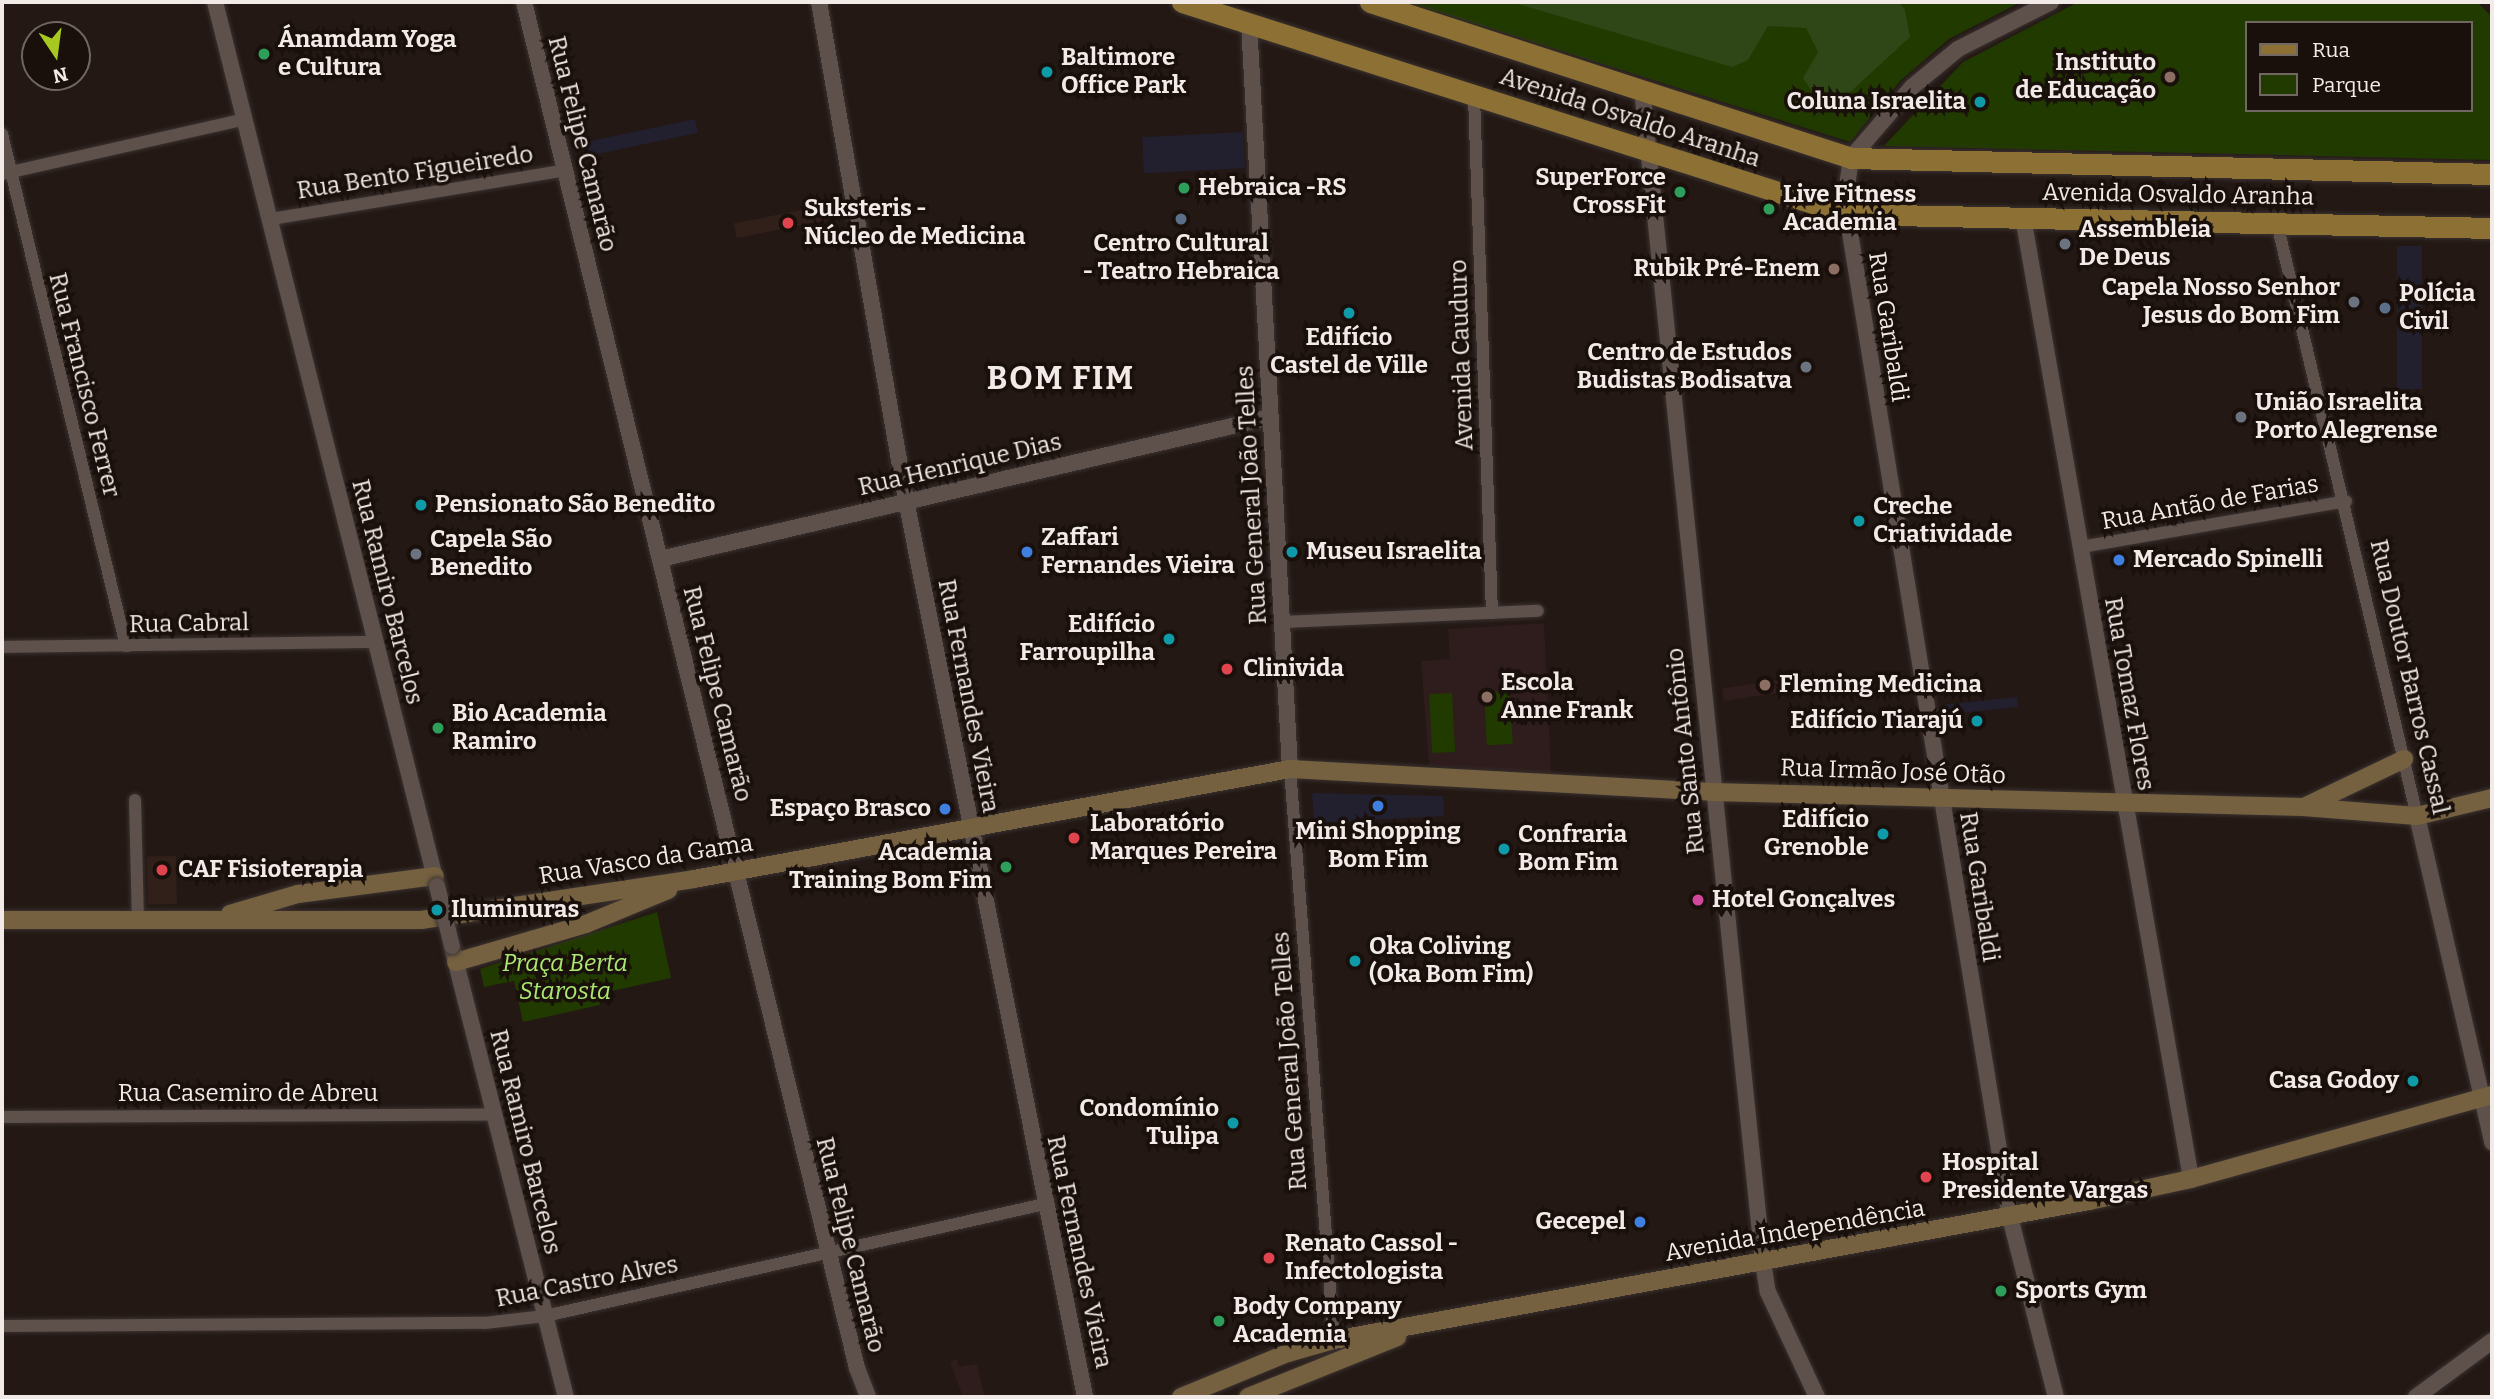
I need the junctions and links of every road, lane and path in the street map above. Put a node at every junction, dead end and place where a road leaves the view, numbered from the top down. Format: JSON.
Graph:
{"nodes":[{"id":1,"x":215,"y":2,"type":"edge"},
{"id":2,"x":524,"y":2,"type":"edge"},
{"id":3,"x":819,"y":2,"type":"edge"},
{"id":4,"x":1182,"y":2,"type":"edge"},
{"id":5,"x":1370,"y":2,"type":"edge"},
{"id":6,"x":2051,"y":2,"type":"edge"},
{"id":7,"x":1249,"y":23,"type":"junction"},
{"id":8,"x":1642,"y":89,"type":"junction"},
{"id":9,"x":1474,"y":96,"type":"junction"},
{"id":10,"x":246,"y":119,"type":"junction"},
{"id":11,"x":2,"y":134,"type":"edge"},
{"id":12,"x":1648,"y":151,"type":"junction"},
{"id":13,"x":1851,"y":158,"type":"junction"},
{"id":14,"x":566,"y":170,"type":"junction"},
{"id":15,"x":6,"y":173,"type":"edge"},
{"id":16,"x":2492,"y":174,"type":"edge"},
{"id":17,"x":1847,"y":214,"type":"junction"},
{"id":18,"x":2023,"y":217,"type":"junction"},
{"id":19,"x":271,"y":219,"type":"junction"},
{"id":20,"x":2277,"y":223,"type":"junction"},
{"id":21,"x":2492,"y":228,"type":"edge"},
{"id":22,"x":1271,"y":417,"type":"junction"},
{"id":23,"x":906,"y":500,"type":"junction"},
{"id":24,"x":2346,"y":501,"type":"junction"},
{"id":25,"x":2081,"y":547,"type":"junction"},
{"id":26,"x":660,"y":559,"type":"junction"},
{"id":27,"x":1538,"y":611,"type":"dead end"},
{"id":28,"x":1492,"y":613,"type":"junction"},
{"id":29,"x":1283,"y":622,"type":"junction"},
{"id":30,"x":376,"y":642,"type":"junction"},
{"id":31,"x":126,"y":646,"type":"junction"},
{"id":32,"x":2,"y":647,"type":"edge"},
{"id":33,"x":2404,"y":759,"type":"junction"},
{"id":34,"x":1290,"y":769,"type":"junction"},
{"id":35,"x":1712,"y":792,"type":"junction"},
{"id":36,"x":1941,"y":796,"type":"junction"},
{"id":37,"x":2492,"y":798,"type":"edge"},
{"id":38,"x":135,"y":800,"type":"dead end"},
{"id":39,"x":2125,"y":804,"type":"junction"},
{"id":40,"x":2303,"y":807,"type":"junction"},
{"id":41,"x":2417,"y":816,"type":"junction"},
{"id":42,"x":970,"y":828,"type":"junction"},
{"id":43,"x":736,"y":871,"type":"junction"},
{"id":44,"x":694,"y":879,"type":"junction"},
{"id":45,"x":436,"y":881,"type":"junction"},
{"id":46,"x":2,"y":920,"type":"edge"},
{"id":47,"x":138,"y":920,"type":"junction"},
{"id":48,"x":209,"y":920,"type":"junction"},
{"id":49,"x":454,"y":954,"type":"junction"},
{"id":50,"x":2487,"y":1096,"type":"edge"},
{"id":51,"x":494,"y":1114,"type":"junction"},
{"id":52,"x":2,"y":1117,"type":"edge"},
{"id":53,"x":2492,"y":1142,"type":"edge"},
{"id":54,"x":2191,"y":1179,"type":"junction"},
{"id":55,"x":1045,"y":1204,"type":"junction"},
{"id":56,"x":2010,"y":1217,"type":"junction"},
{"id":57,"x":828,"y":1253,"type":"junction"},
{"id":58,"x":1763,"y":1262,"type":"junction"},
{"id":59,"x":545,"y":1315,"type":"junction"},
{"id":60,"x":1429,"y":1324,"type":"junction"},
{"id":61,"x":2,"y":1326,"type":"edge"},
{"id":62,"x":1334,"y":1340,"type":"junction"},
{"id":63,"x":2492,"y":1341,"type":"edge"},
{"id":64,"x":566,"y":1397,"type":"edge"},
{"id":65,"x":868,"y":1397,"type":"edge"},
{"id":66,"x":1086,"y":1397,"type":"edge"},
{"id":67,"x":1181,"y":1397,"type":"edge"},
{"id":68,"x":1248,"y":1397,"type":"edge"},
{"id":69,"x":1817,"y":1397,"type":"edge"},
{"id":70,"x":2056,"y":1397,"type":"edge"},
{"id":71,"x":2416,"y":1397,"type":"edge"}],
"edges":[{"from":1,"to":10,"type":"street","name":"Rua Ramiro Barcelos"},
{"from":2,"to":14,"type":"street","name":"Rua Felipe Camarão"},
{"from":3,"to":23,"type":"street","name":"Rua Fernandes Vieira"},
{"from":4,"to":7,"type":"main road","name":"Avenida Osvaldo Aranha"},
{"from":5,"to":8,"type":"main road","name":"Avenida Osvaldo Aranha"},
{"from":6,"to":13,"type":"street"},
{"from":7,"to":9,"type":"main road","name":"Avenida Osvaldo Aranha"},
{"from":7,"to":22,"type":"street","name":"Rua General João Telles"},
{"from":8,"to":12,"type":"street","name":"Rua Santo Antônio"},
{"from":8,"to":13,"type":"main road","name":"Avenida Osvaldo Aranha"},
{"from":9,"to":12,"type":"main road","name":"Avenida Osvaldo Aranha"},
{"from":9,"to":28,"type":"street","name":"Avenida Cauduro"},
{"from":10,"to":15,"type":"street"},
{"from":10,"to":19,"type":"street","name":"Rua Ramiro Barcelos"},
{"from":11,"to":15,"type":"street","name":"Rua Francisco Ferrer"},
{"from":12,"to":17,"type":"main road","name":"Avenida Osvaldo Aranha"},
{"from":12,"to":35,"type":"street","name":"Rua Santo Antônio"},
{"from":13,"to":16,"type":"main road","name":"Avenida Osvaldo Aranha"},
{"from":13,"to":17,"type":"street","name":"Rua Garibaldi"},
{"from":14,"to":19,"type":"street","name":"Rua Bento Figueiredo"},
{"from":14,"to":26,"type":"street","name":"Rua Felipe Camarão"},
{"from":15,"to":31,"type":"street","name":"Rua Francisco Ferrer"},
{"from":17,"to":18,"type":"main road","name":"Avenida Osvaldo Aranha"},
{"from":17,"to":36,"type":"street","name":"Rua Garibaldi"},
{"from":18,"to":20,"type":"main road","name":"Avenida Osvaldo Aranha"},
{"from":18,"to":25,"type":"street","name":"Rua Tomaz Flores"},
{"from":19,"to":30,"type":"street","name":"Rua Ramiro Barcelos"},
{"from":20,"to":21,"type":"main road","name":"Avenida Osvaldo Aranha"},
{"from":20,"to":24,"type":"street","name":"Rua Doutor Barros Cassal"},
{"from":22,"to":23,"type":"street","name":"Rua Henrique Dias"},
{"from":22,"to":29,"type":"street","name":"Rua General João Telles"},
{"from":23,"to":26,"type":"street","name":"Rua Henrique Dias"},
{"from":23,"to":42,"type":"street","name":"Rua Fernandes Vieira"},
{"from":24,"to":25,"type":"street","name":"Rua Antão de Farias"},
{"from":24,"to":33,"type":"street","name":"Rua Doutor Barros Cassal"},
{"from":25,"to":39,"type":"street","name":"Rua Tomaz Flores"},
{"from":26,"to":43,"type":"street","name":"Rua Felipe Camarão"},
{"from":27,"to":28,"type":"street"},
{"from":28,"to":29,"type":"street"},
{"from":29,"to":34,"type":"street","name":"Rua General João Telles"},
{"from":30,"to":31,"type":"street","name":"Rua Cabral"},
{"from":30,"to":45,"type":"street","name":"Rua Ramiro Barcelos"},
{"from":31,"to":32,"type":"street","name":"Rua Cabral"},
{"from":33,"to":40,"type":"main road"},
{"from":33,"to":41,"type":"street","name":"Rua Doutor Barros Cassal"},
{"from":34,"to":35,"type":"main road","name":"Rua Irmão José Otão"},
{"from":34,"to":42,"type":"main road","name":"Rua Vasco da Gama"},
{"from":34,"to":62,"type":"street","name":"Rua General João Telles"},
{"from":35,"to":36,"type":"main road","name":"Rua Irmão José Otão"},
{"from":35,"to":58,"type":"street","name":"Rua Santo Antônio"},
{"from":36,"to":39,"type":"main road","name":"Rua Irmão José Otão"},
{"from":36,"to":56,"type":"street","name":"Rua Garibaldi"},
{"from":37,"to":41,"type":"main road","name":"Rua Irmão José Otão"},
{"from":38,"to":47,"type":"street"},
{"from":39,"to":40,"type":"main road","name":"Rua Irmão José Otão"},
{"from":39,"to":54,"type":"street","name":"Rua Tomaz Flores"},
{"from":40,"to":41,"type":"main road","name":"Rua Irmão José Otão"},
{"from":41,"to":50,"type":"street","name":"Rua Doutor Barros Cassal"},
{"from":42,"to":43,"type":"main road","name":"Rua Vasco da Gama"},
{"from":42,"to":55,"type":"street","name":"Rua Fernandes Vieira"},
{"from":43,"to":44,"type":"main road","name":"Rua Vasco da Gama"},
{"from":43,"to":57,"type":"street","name":"Rua Felipe Camarão"},
{"from":44,"to":48,"type":"main road","name":"Rua Vasco da Gama"},
{"from":44,"to":49,"type":"main road"},
{"from":45,"to":48,"type":"main road"},
{"from":45,"to":49,"type":"street","name":"Rua Ramiro Barcelos","bridge":true},
{"from":46,"to":47,"type":"main road","name":"Rua Vasco da Gama"},
{"from":47,"to":48,"type":"main road","name":"Rua Vasco da Gama"},
{"from":49,"to":51,"type":"street","name":"Rua Ramiro Barcelos"},
{"from":50,"to":53,"type":"street","name":"Rua Doutor Barros Cassal"},
{"from":50,"to":54,"type":"main road","name":"Avenida Independência"},
{"from":51,"to":52,"type":"street","name":"Rua Casemiro de Abreu"},
{"from":51,"to":59,"type":"street","name":"Rua Ramiro Barcelos"},
{"from":54,"to":56,"type":"main road","name":"Avenida Independência"},
{"from":55,"to":57,"type":"street","name":"Rua Castro Alves"},
{"from":55,"to":66,"type":"street","name":"Rua Fernandes Vieira"},
{"from":56,"to":58,"type":"main road","name":"Avenida Independência"},
{"from":56,"to":70,"type":"street","name":"Rua Garibaldi"},
{"from":57,"to":59,"type":"street","name":"Rua Castro Alves"},
{"from":57,"to":65,"type":"street","name":"Rua Felipe Camarão"},
{"from":58,"to":60,"type":"main road","name":"Avenida Independência"},
{"from":58,"to":69,"type":"street","name":"Rua Santo Antônio"},
{"from":59,"to":61,"type":"street","name":"Rua Castro Alves"},
{"from":59,"to":64,"type":"street","name":"Rua Ramiro Barcelos"},
{"from":60,"to":62,"type":"main road","name":"Avenida Independência"},
{"from":60,"to":68,"type":"main road","name":"Avenida Independência"},
{"from":62,"to":67,"type":"main road","name":"Avenida Independência"},
{"from":63,"to":71,"type":"street"}]}
